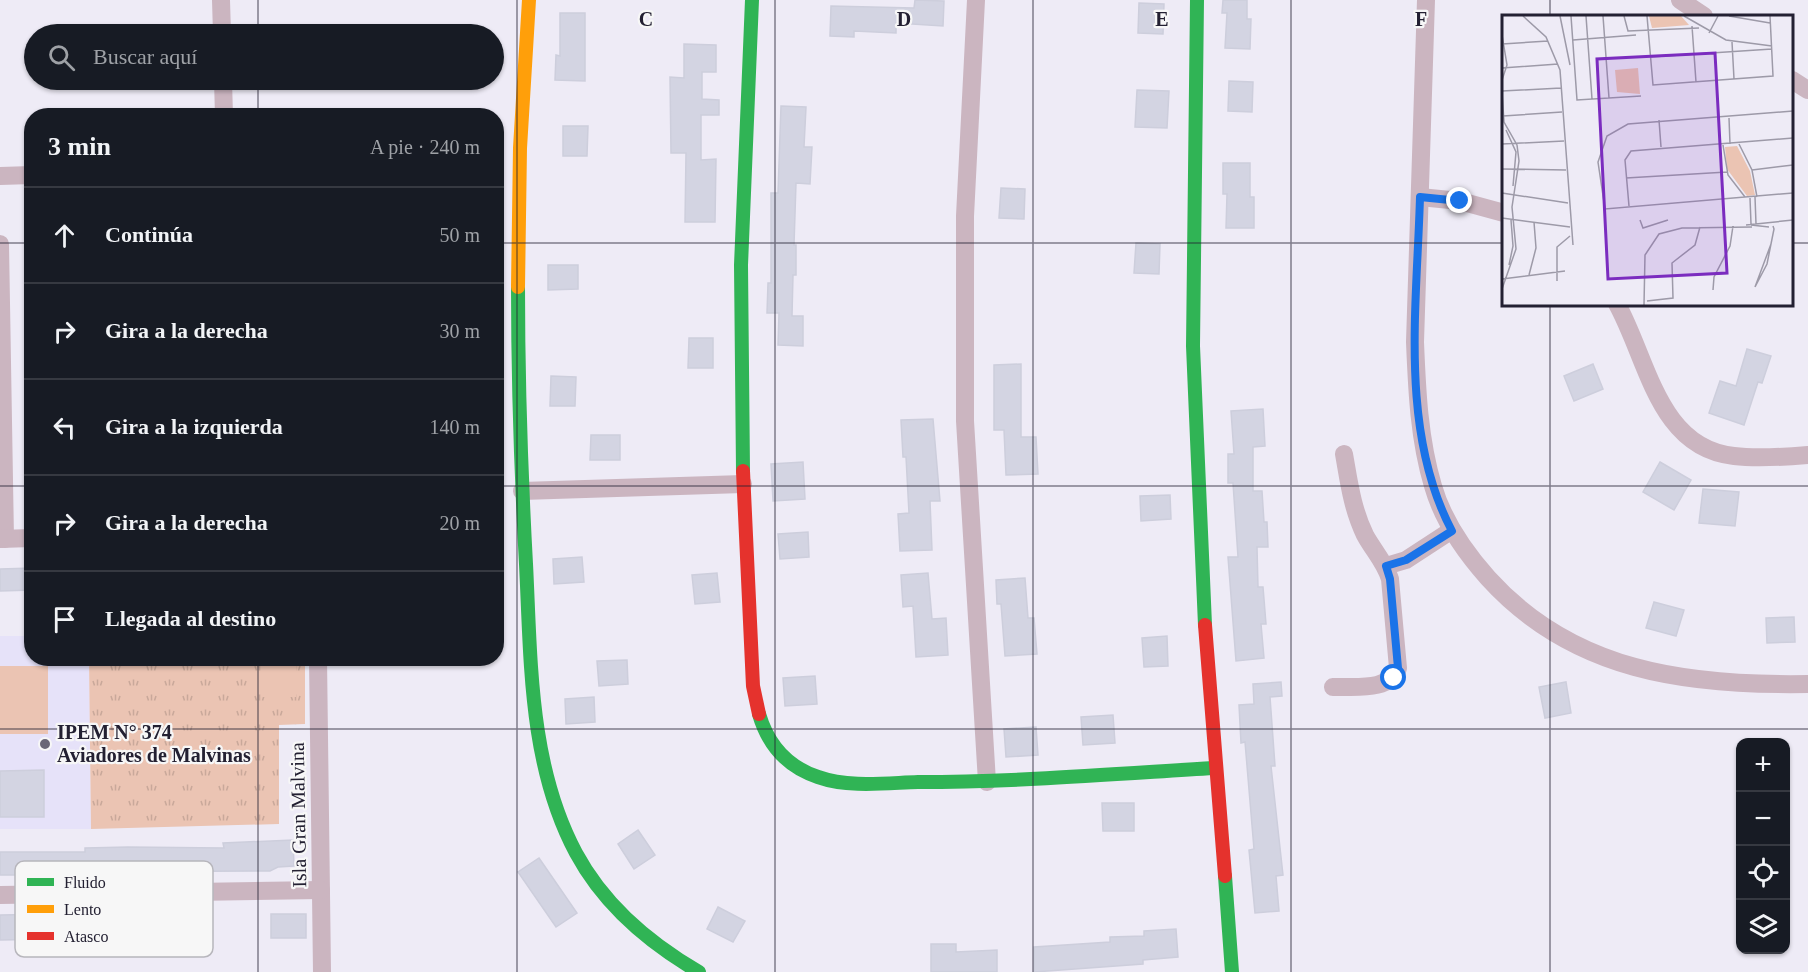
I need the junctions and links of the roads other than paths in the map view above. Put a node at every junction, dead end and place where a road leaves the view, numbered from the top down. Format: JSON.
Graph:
{"nodes":[{"id":1,"x":221,"y":0,"type":"edge"},
{"id":2,"x":529,"y":0,"type":"edge"},
{"id":3,"x":752,"y":0,"type":"edge"},
{"id":4,"x":976,"y":0,"type":"edge"},
{"id":5,"x":1197,"y":0,"type":"edge"},
{"id":6,"x":1425,"y":0,"type":"edge"},
{"id":7,"x":1680,"y":0,"type":"edge"},
{"id":8,"x":1702,"y":15,"type":"edge"},
{"id":9,"x":222,"y":24,"type":"edge"},
{"id":10,"x":1793,"y":81,"type":"edge"},
{"id":11,"x":223,"y":90,"type":"edge"},
{"id":12,"x":1808,"y":90,"type":"edge"},
{"id":13,"x":224,"y":108,"type":"edge"},
{"id":14,"x":0,"y":176,"type":"edge"},
{"id":15,"x":24,"y":176,"type":"edge"},
{"id":16,"x":1420,"y":197,"type":"junction"},
{"id":17,"x":1502,"y":213,"type":"edge"},
{"id":18,"x":0,"y":244,"type":"edge"},
{"id":19,"x":1618,"y":306,"type":"edge"},
{"id":20,"x":1344,"y":454,"type":"dead end"},
{"id":21,"x":1808,"y":455,"type":"edge"},
{"id":22,"x":743,"y":484,"type":"junction"},
{"id":23,"x":522,"y":491,"type":"junction"},
{"id":24,"x":1452,"y":531,"type":"junction"},
{"id":25,"x":24,"y":538,"type":"edge"},
{"id":26,"x":3,"y":539,"type":"edge"},
{"id":27,"x":1386,"y":566,"type":"junction"},
{"id":28,"x":318,"y":666,"type":"edge"},
{"id":29,"x":1808,"y":684,"type":"edge"},
{"id":30,"x":1333,"y":687,"type":"dead end"},
{"id":31,"x":1214,"y":768,"type":"junction"},
{"id":32,"x":987,"y":782,"type":"junction"},
{"id":33,"x":321,"y":890,"type":"junction"},
{"id":34,"x":213,"y":892,"type":"edge"},
{"id":35,"x":0,"y":895,"type":"edge"},
{"id":36,"x":15,"y":895,"type":"edge"},
{"id":37,"x":322,"y":972,"type":"edge"},
{"id":38,"x":699,"y":972,"type":"edge"},
{"id":39,"x":1232,"y":972,"type":"edge"}],
"edges":[{"from":1,"to":9,"type":"street"},
{"from":2,"to":23,"type":"street"},
{"from":3,"to":22,"type":"street"},
{"from":4,"to":32,"type":"street"},
{"from":5,"to":31,"type":"street"},
{"from":6,"to":16,"type":"street"},
{"from":7,"to":8,"type":"street"},
{"from":10,"to":12,"type":"street"},
{"from":11,"to":13,"type":"street"},
{"from":14,"to":15,"type":"street"},
{"from":16,"to":17,"type":"street"},
{"from":16,"to":24,"type":"street"},
{"from":18,"to":26,"type":"street"},
{"from":19,"to":21,"type":"street"},
{"from":20,"to":27,"type":"street"},
{"from":22,"to":23,"type":"street"},
{"from":22,"to":32,"type":"street"},
{"from":23,"to":38,"type":"street"},
{"from":24,"to":27,"type":"street"},
{"from":24,"to":29,"type":"street"},
{"from":25,"to":26,"type":"street"},
{"from":27,"to":30,"type":"street"},
{"from":28,"to":33,"type":"street","name":"Isla Gran Malvina"},
{"from":31,"to":32,"type":"street"},
{"from":31,"to":39,"type":"street"},
{"from":33,"to":34,"type":"street"},
{"from":33,"to":37,"type":"street","name":"Isla Gran Malvina"},
{"from":35,"to":36,"type":"street"}]}
